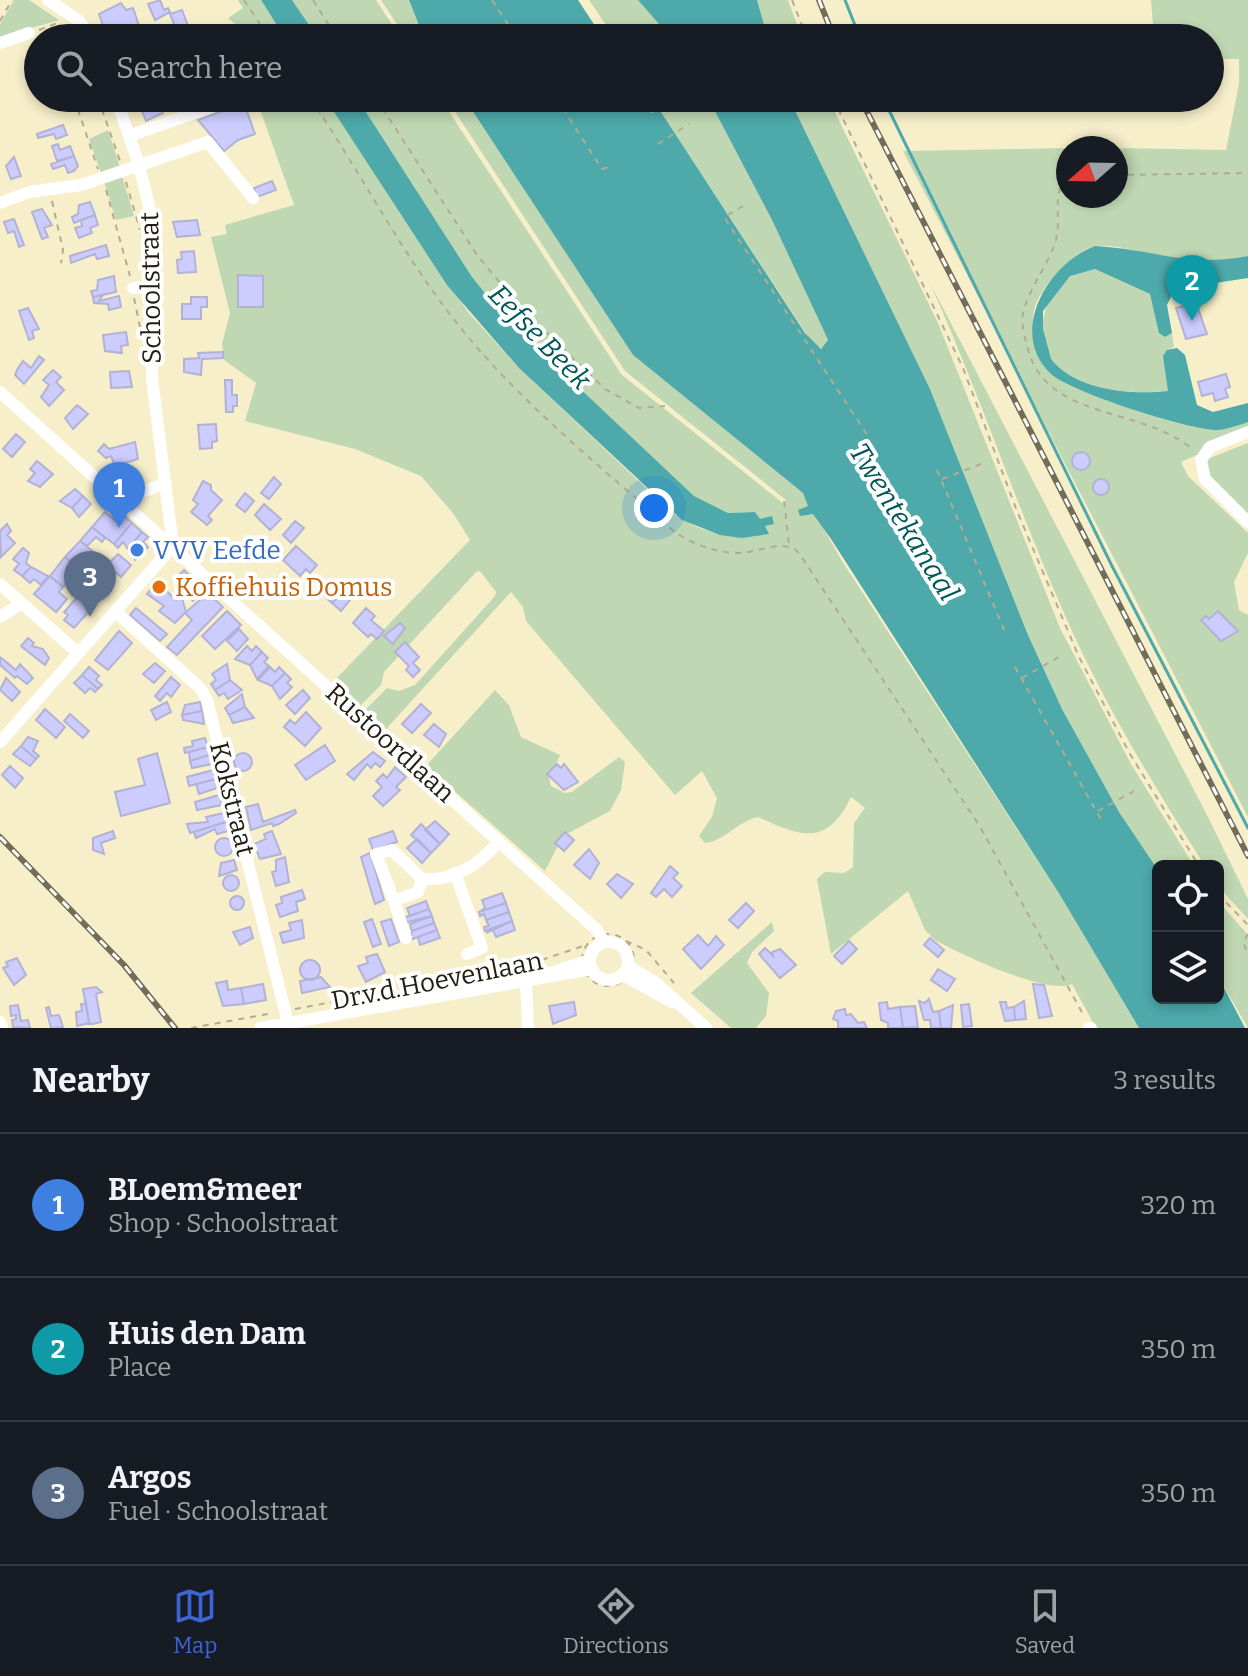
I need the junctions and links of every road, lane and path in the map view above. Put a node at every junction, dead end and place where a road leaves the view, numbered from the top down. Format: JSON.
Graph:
{"nodes":[{"id":1,"x":12,"y":0,"type":"edge"},
{"id":2,"x":48,"y":0,"type":"edge"},
{"id":3,"x":78,"y":0,"type":"edge"},
{"id":4,"x":244,"y":0,"type":"edge"},
{"id":5,"x":313,"y":0,"type":"edge"},
{"id":6,"x":492,"y":0,"type":"edge"},
{"id":7,"x":792,"y":0,"type":"edge"},
{"id":8,"x":68,"y":12,"type":"junction"},
{"id":9,"x":0,"y":21,"type":"edge"},
{"id":10,"x":55,"y":24,"type":"edge"},
{"id":11,"x":80,"y":24,"type":"edge"},
{"id":12,"x":260,"y":24,"type":"edge"},
{"id":13,"x":328,"y":24,"type":"edge"},
{"id":14,"x":508,"y":24,"type":"edge"},
{"id":15,"x":801,"y":24,"type":"edge"},
{"id":16,"x":24,"y":35,"type":"edge"},
{"id":17,"x":0,"y":43,"type":"edge"},
{"id":18,"x":79,"y":112,"type":"edge"},
{"id":19,"x":103,"y":112,"type":"edge"},
{"id":20,"x":121,"y":112,"type":"edge"},
{"id":21,"x":195,"y":112,"type":"edge"},
{"id":22,"x":319,"y":112,"type":"edge"},
{"id":23,"x":385,"y":112,"type":"edge"},
{"id":24,"x":565,"y":112,"type":"edge"},
{"id":25,"x":840,"y":112,"type":"edge"},
{"id":26,"x":689,"y":124,"type":"dead end"},
{"id":27,"x":129,"y":136,"type":"junction"},
{"id":28,"x":658,"y":144,"type":"dead end"},
{"id":29,"x":139,"y":165,"type":"junction"},
{"id":30,"x":609,"y":167,"type":"dead end"},
{"id":31,"x":123,"y":171,"type":"junction"},
{"id":32,"x":1248,"y":173,"type":"edge"},
{"id":33,"x":1128,"y":175,"type":"edge"},
{"id":34,"x":102,"y":178,"type":"junction"},
{"id":35,"x":49,"y":189,"type":"junction"},
{"id":36,"x":253,"y":198,"type":"dead end"},
{"id":37,"x":0,"y":203,"type":"edge"},
{"id":38,"x":743,"y":206,"type":"dead end"},
{"id":39,"x":1057,"y":208,"type":"edge"},
{"id":40,"x":140,"y":233,"type":"dead end"},
{"id":41,"x":61,"y":263,"type":"dead end"},
{"id":42,"x":152,"y":286,"type":"junction"},
{"id":43,"x":133,"y":288,"type":"junction"},
{"id":44,"x":151,"y":336,"type":"junction"},
{"id":45,"x":0,"y":392,"type":"edge"},
{"id":46,"x":665,"y":406,"type":"dead end"},
{"id":47,"x":1248,"y":432,"type":"edge"},
{"id":48,"x":868,"y":436,"type":"dead end"},
{"id":49,"x":1201,"y":460,"type":"junction"},
{"id":50,"x":981,"y":464,"type":"dead end"},
{"id":51,"x":937,"y":470,"type":"dead end"},
{"id":52,"x":941,"y":480,"type":"junction"},
{"id":53,"x":166,"y":483,"type":"junction"},
{"id":54,"x":121,"y":500,"type":"junction"},
{"id":55,"x":784,"y":501,"type":"dead end"},
{"id":56,"x":1248,"y":522,"type":"edge"},
{"id":57,"x":173,"y":546,"type":"junction"},
{"id":58,"x":790,"y":547,"type":"junction"},
{"id":59,"x":0,"y":584,"type":"edge"},
{"id":60,"x":22,"y":603,"type":"junction"},
{"id":61,"x":115,"y":611,"type":"junction"},
{"id":62,"x":0,"y":617,"type":"edge"},
{"id":63,"x":1005,"y":632,"type":"dead end"},
{"id":64,"x":78,"y":653,"type":"junction"},
{"id":65,"x":1059,"y":657,"type":"dead end"},
{"id":66,"x":1015,"y":667,"type":"dead end"},
{"id":67,"x":1021,"y":679,"type":"junction"},
{"id":68,"x":0,"y":742,"type":"edge"},
{"id":69,"x":1134,"y":791,"type":"dead end"},
{"id":70,"x":1097,"y":812,"type":"junction"},
{"id":71,"x":1103,"y":823,"type":"dead end"},
{"id":72,"x":498,"y":842,"type":"junction"},
{"id":73,"x":1195,"y":860,"type":"edge"},
{"id":74,"x":455,"y":873,"type":"junction"},
{"id":75,"x":422,"y":879,"type":"junction"},
{"id":76,"x":1224,"y":900,"type":"edge"},
{"id":77,"x":394,"y":901,"type":"junction"},
{"id":78,"x":1248,"y":925,"type":"edge"},
{"id":79,"x":1248,"y":934,"type":"edge"},
{"id":80,"x":406,"y":938,"type":"dead end"},
{"id":81,"x":602,"y":939,"type":"junction"},
{"id":82,"x":625,"y":941,"type":"junction"},
{"id":83,"x":586,"y":945,"type":"junction"},
{"id":84,"x":1248,"y":953,"type":"edge"},
{"id":85,"x":467,"y":954,"type":"dead end"},
{"id":86,"x":587,"y":966,"type":"junction"},
{"id":87,"x":628,"y":972,"type":"junction"},
{"id":88,"x":529,"y":981,"type":"junction"},
{"id":89,"x":680,"y":989,"type":"dead end"},
{"id":90,"x":346,"y":1013,"type":"junction"},
{"id":91,"x":286,"y":1017,"type":"junction"},
{"id":92,"x":0,"y":1022,"type":"edge"},
{"id":93,"x":218,"y":1022,"type":"junction"},
{"id":94,"x":2,"y":1028,"type":"edge"},
{"id":95,"x":191,"y":1028,"type":"edge"},
{"id":96,"x":219,"y":1028,"type":"edge"},
{"id":97,"x":261,"y":1028,"type":"edge"},
{"id":98,"x":349,"y":1028,"type":"edge"},
{"id":99,"x":528,"y":1028,"type":"edge"},
{"id":100,"x":706,"y":1028,"type":"edge"},
{"id":101,"x":1090,"y":1028,"type":"edge"}],
"edges":[{"from":1,"to":9,"type":"path"},
{"from":2,"to":8,"type":"street"},
{"from":3,"to":8,"type":"street"},
{"from":4,"to":12,"type":"path"},
{"from":5,"to":13,"type":"path"},
{"from":6,"to":14,"type":"path"},
{"from":7,"to":15,"type":"path"},
{"from":8,"to":10,"type":"path"},
{"from":8,"to":11,"type":"street"},
{"from":16,"to":17,"type":"street"},
{"from":18,"to":34,"type":"path"},
{"from":19,"to":31,"type":"path","name":"Schoolstraat"},
{"from":20,"to":27,"type":"street","name":"Schoolstraat"},
{"from":21,"to":27,"type":"street"},
{"from":22,"to":58,"type":"path"},
{"from":23,"to":46,"type":"path"},
{"from":24,"to":30,"type":"path"},
{"from":25,"to":73,"type":"path"},
{"from":26,"to":28,"type":"path"},
{"from":27,"to":29,"type":"street","name":"Schoolstraat"},
{"from":29,"to":31,"type":"street"},
{"from":29,"to":36,"type":"street"},
{"from":29,"to":42,"type":"street","name":"Schoolstraat"},
{"from":31,"to":34,"type":"street"},
{"from":31,"to":40,"type":"path","name":"Schoolstraat"},
{"from":32,"to":33,"type":"path"},
{"from":34,"to":35,"type":"street"},
{"from":34,"to":43,"type":"path"},
{"from":35,"to":37,"type":"street"},
{"from":35,"to":41,"type":"path"},
{"from":38,"to":48,"type":"path"},
{"from":39,"to":49,"type":"path"},
{"from":42,"to":43,"type":"street"},
{"from":42,"to":44,"type":"street","name":"Schoolstraat"},
{"from":43,"to":44,"type":"path"},
{"from":44,"to":53,"type":"street","name":"Schoolstraat"},
{"from":45,"to":54,"type":"street"},
{"from":47,"to":49,"type":"street"},
{"from":49,"to":56,"type":"street"},
{"from":50,"to":52,"type":"path"},
{"from":51,"to":52,"type":"path"},
{"from":52,"to":63,"type":"path"},
{"from":53,"to":54,"type":"street"},
{"from":53,"to":57,"type":"street","name":"Schoolstraat"},
{"from":54,"to":57,"type":"street"},
{"from":55,"to":58,"type":"path"},
{"from":57,"to":61,"type":"street"},
{"from":57,"to":72,"type":"street","name":"Rustoordlaan"},
{"from":58,"to":101,"type":"path"},
{"from":59,"to":60,"type":"street"},
{"from":60,"to":62,"type":"street"},
{"from":60,"to":64,"type":"street"},
{"from":61,"to":64,"type":"street"},
{"from":61,"to":91,"type":"street","name":"Kokstraat"},
{"from":64,"to":68,"type":"street"},
{"from":65,"to":67,"type":"path"},
{"from":66,"to":67,"type":"path"},
{"from":67,"to":70,"type":"path"},
{"from":69,"to":70,"type":"path"},
{"from":70,"to":71,"type":"path"},
{"from":72,"to":74,"type":"street"},
{"from":72,"to":81,"type":"street","name":"Rustoordlaan"},
{"from":74,"to":75,"type":"street"},
{"from":74,"to":85,"type":"street"},
{"from":75,"to":77,"type":"street"},
{"from":75,"to":77,"type":"street"},
{"from":76,"to":78,"type":"path"},
{"from":77,"to":80,"type":"street"},
{"from":79,"to":84,"type":"path"},
{"from":81,"to":82,"type":"path"},
{"from":81,"to":83,"type":"path","name":"Dr.v.d.Hoevenlaan"},
{"from":81,"to":86,"type":"street"},
{"from":81,"to":87,"type":"street"},
{"from":82,"to":87,"type":"path"},
{"from":82,"to":89,"type":"path"},
{"from":83,"to":86,"type":"path"},
{"from":83,"to":91,"type":"path","name":"Dr.v.d.Hoevenlaan"},
{"from":86,"to":87,"type":"street"},
{"from":86,"to":87,"type":"path"},
{"from":86,"to":88,"type":"street","name":"Dr.v.d.Hoevenlaan"},
{"from":87,"to":100,"type":"street"},
{"from":88,"to":90,"type":"street","name":"Dr.v.d.Hoevenlaan"},
{"from":88,"to":99,"type":"street"},
{"from":90,"to":91,"type":"street","name":"Dr.v.d.Hoevenlaan"},
{"from":90,"to":98,"type":"street"},
{"from":91,"to":93,"type":"path","name":"Dr.v.d.Hoevenlaan"},
{"from":91,"to":97,"type":"street","name":"Dr.v.d.Hoevenlaan"},
{"from":92,"to":94,"type":"street"},
{"from":93,"to":95,"type":"path","name":"Dr.v.d.Hoevenlaan"},
{"from":93,"to":96,"type":"path"}]}
